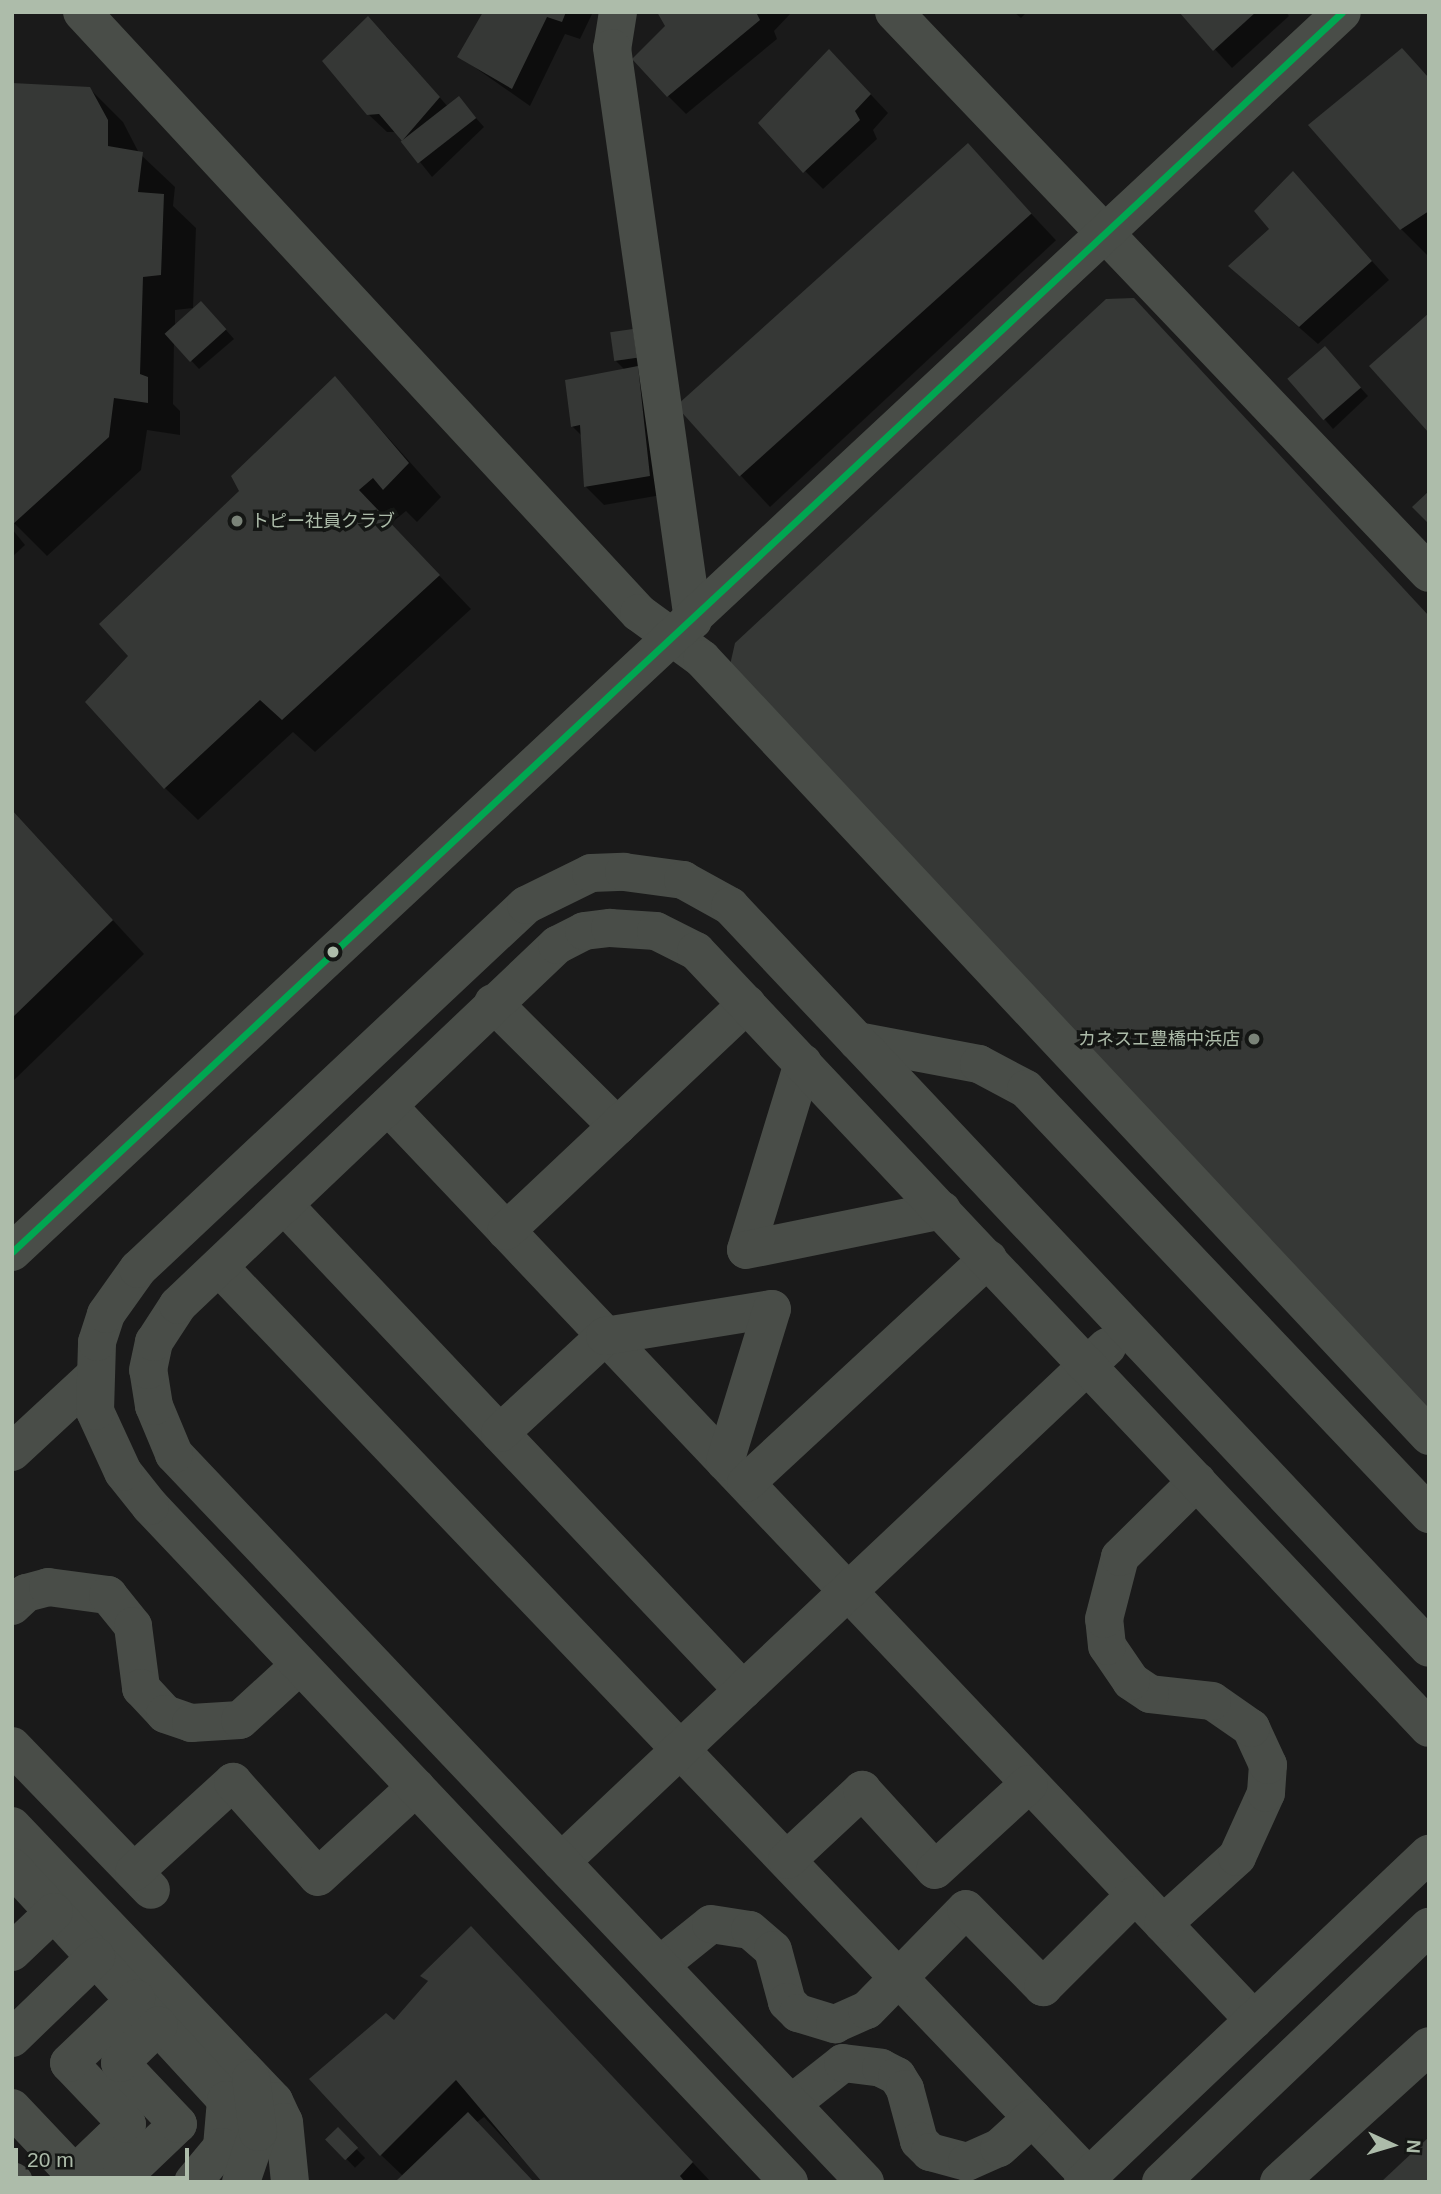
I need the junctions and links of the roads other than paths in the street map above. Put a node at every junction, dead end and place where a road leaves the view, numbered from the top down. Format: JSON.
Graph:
{"nodes":[{"id":1,"x":82,"y":12,"type":"edge"},
{"id":2,"x":618,"y":12,"type":"edge"},
{"id":3,"x":894,"y":12,"type":"edge"},
{"id":4,"x":1342,"y":12,"type":"edge"},
{"id":5,"x":1108,"y":234,"type":"junction"},
{"id":6,"x":1429,"y":573,"type":"edge"},
{"id":7,"x":684,"y":629,"type":"junction"},
{"id":8,"x":493,"y":1003,"type":"junction"},
{"id":9,"x":747,"y":1004,"type":"junction"},
{"id":10,"x":857,"y":1041,"type":"junction"},
{"id":11,"x":803,"y":1063,"type":"junction"},
{"id":12,"x":388,"y":1106,"type":"junction"},
{"id":13,"x":617,"y":1126,"type":"junction"},
{"id":14,"x":284,"y":1205,"type":"junction"},
{"id":15,"x":942,"y":1210,"type":"junction"},
{"id":16,"x":506,"y":1230,"type":"junction"},
{"id":17,"x":12,"y":1252,"type":"edge"},
{"id":18,"x":988,"y":1259,"type":"junction"},
{"id":19,"x":219,"y":1267,"type":"junction"},
{"id":20,"x":1127,"y":1329,"type":"junction"},
{"id":21,"x":605,"y":1336,"type":"junction"},
{"id":22,"x":1088,"y":1365,"type":"junction"},
{"id":23,"x":92,"y":1378,"type":"junction"},
{"id":24,"x":500,"y":1433,"type":"junction"},
{"id":25,"x":1429,"y":1436,"type":"edge"},
{"id":26,"x":12,"y":1452,"type":"edge"},
{"id":27,"x":735,"y":1473,"type":"junction"},
{"id":28,"x":1198,"y":1481,"type":"junction"},
{"id":29,"x":1429,"y":1514,"type":"edge"},
{"id":30,"x":847,"y":1592,"type":"junction"},
{"id":31,"x":12,"y":1606,"type":"edge"},
{"id":32,"x":1429,"y":1648,"type":"edge"},
{"id":33,"x":300,"y":1665,"type":"junction"},
{"id":34,"x":743,"y":1690,"type":"junction"},
{"id":35,"x":1429,"y":1728,"type":"edge"},
{"id":36,"x":12,"y":1746,"type":"edge"},
{"id":37,"x":681,"y":1750,"type":"junction"},
{"id":38,"x":1029,"y":1784,"type":"junction"},
{"id":39,"x":416,"y":1787,"type":"junction"},
{"id":40,"x":12,"y":1826,"type":"edge"},
{"id":41,"x":1429,"y":1854,"type":"edge"},
{"id":42,"x":787,"y":1860,"type":"junction"},
{"id":43,"x":561,"y":1862,"type":"junction"},
{"id":44,"x":12,"y":1867,"type":"edge"},
{"id":45,"x":1135,"y":1895,"type":"junction"},
{"id":46,"x":54,"y":1912,"type":"junction"},
{"id":47,"x":1163,"y":1924,"type":"junction"},
{"id":48,"x":1429,"y":1927,"type":"edge"},
{"id":49,"x":12,"y":1952,"type":"edge"},
{"id":50,"x":96,"y":1957,"type":"junction"},
{"id":51,"x":660,"y":1965,"type":"junction"},
{"id":52,"x":898,"y":1975,"type":"junction"},
{"id":53,"x":147,"y":2012,"type":"junction"},
{"id":54,"x":1254,"y":2020,"type":"junction"},
{"id":55,"x":12,"y":2038,"type":"edge"},
{"id":56,"x":1429,"y":2046,"type":"edge"},
{"id":57,"x":251,"y":2076,"type":"junction"},
{"id":58,"x":791,"y":2104,"type":"junction"},
{"id":59,"x":12,"y":2108,"type":"edge"},
{"id":60,"x":1032,"y":2118,"type":"junction"},
{"id":61,"x":252,"y":2172,"type":"edge"},
{"id":62,"x":79,"y":2178,"type":"edge"},
{"id":63,"x":1086,"y":2179,"type":"edge"},
{"id":64,"x":117,"y":2182,"type":"edge"},
{"id":65,"x":192,"y":2182,"type":"edge"},
{"id":66,"x":290,"y":2182,"type":"edge"},
{"id":67,"x":789,"y":2182,"type":"edge"},
{"id":68,"x":865,"y":2182,"type":"edge"},
{"id":69,"x":1161,"y":2182,"type":"edge"},
{"id":70,"x":1279,"y":2182,"type":"edge"}],
"edges":[{"from":1,"to":7,"type":"street"},
{"from":2,"to":7,"type":"street"},
{"from":3,"to":5,"type":"street"},
{"from":4,"to":5,"type":"street"},
{"from":5,"to":6,"type":"street"},
{"from":5,"to":7,"type":"street"},
{"from":7,"to":17,"type":"street"},
{"from":7,"to":25,"type":"street"},
{"from":8,"to":9,"type":"street"},
{"from":8,"to":12,"type":"street"},
{"from":8,"to":13,"type":"street"},
{"from":9,"to":11,"type":"street"},
{"from":9,"to":13,"type":"street"},
{"from":10,"to":20,"type":"street"},
{"from":10,"to":23,"type":"street"},
{"from":10,"to":29,"type":"street"},
{"from":11,"to":15,"type":"street"},
{"from":11,"to":15,"type":"street"},
{"from":12,"to":14,"type":"street"},
{"from":12,"to":16,"type":"street"},
{"from":13,"to":16,"type":"street"},
{"from":14,"to":19,"type":"street"},
{"from":14,"to":24,"type":"street"},
{"from":15,"to":18,"type":"street"},
{"from":16,"to":21,"type":"street"},
{"from":18,"to":22,"type":"street"},
{"from":18,"to":27,"type":"street"},
{"from":19,"to":37,"type":"street"},
{"from":19,"to":43,"type":"street"},
{"from":20,"to":22,"type":"street"},
{"from":20,"to":32,"type":"street"},
{"from":21,"to":24,"type":"street"},
{"from":21,"to":27,"type":"street"},
{"from":21,"to":27,"type":"street"},
{"from":22,"to":28,"type":"street"},
{"from":22,"to":30,"type":"street"},
{"from":23,"to":26,"type":"street"},
{"from":23,"to":33,"type":"street"},
{"from":24,"to":34,"type":"street"},
{"from":27,"to":30,"type":"street"},
{"from":28,"to":35,"type":"street"},
{"from":28,"to":47,"type":"street"},
{"from":30,"to":34,"type":"street"},
{"from":30,"to":38,"type":"street"},
{"from":31,"to":33,"type":"street"},
{"from":33,"to":39,"type":"street"},
{"from":34,"to":37,"type":"street"},
{"from":36,"to":39,"type":"street"},
{"from":37,"to":42,"type":"street"},
{"from":37,"to":43,"type":"street"},
{"from":38,"to":42,"type":"street"},
{"from":38,"to":45,"type":"street"},
{"from":39,"to":67,"type":"street"},
{"from":40,"to":57,"type":"street"},
{"from":41,"to":54,"type":"street"},
{"from":42,"to":52,"type":"street"},
{"from":43,"to":51,"type":"street"},
{"from":44,"to":46,"type":"street"},
{"from":45,"to":47,"type":"street"},
{"from":45,"to":52,"type":"street"},
{"from":46,"to":49,"type":"street"},
{"from":46,"to":50,"type":"street"},
{"from":47,"to":54,"type":"street"},
{"from":48,"to":69,"type":"street"},
{"from":50,"to":53,"type":"street"},
{"from":50,"to":55,"type":"street"},
{"from":51,"to":52,"type":"street"},
{"from":51,"to":58,"type":"street"},
{"from":52,"to":60,"type":"street"},
{"from":53,"to":62,"type":"street"},
{"from":53,"to":64,"type":"street"},
{"from":53,"to":65,"type":"street"},
{"from":54,"to":63,"type":"street"},
{"from":56,"to":70,"type":"street"},
{"from":57,"to":61,"type":"street"},
{"from":57,"to":66,"type":"street"},
{"from":58,"to":60,"type":"street"},
{"from":58,"to":68,"type":"street"},
{"from":59,"to":62,"type":"street"},
{"from":60,"to":63,"type":"street"}]}
